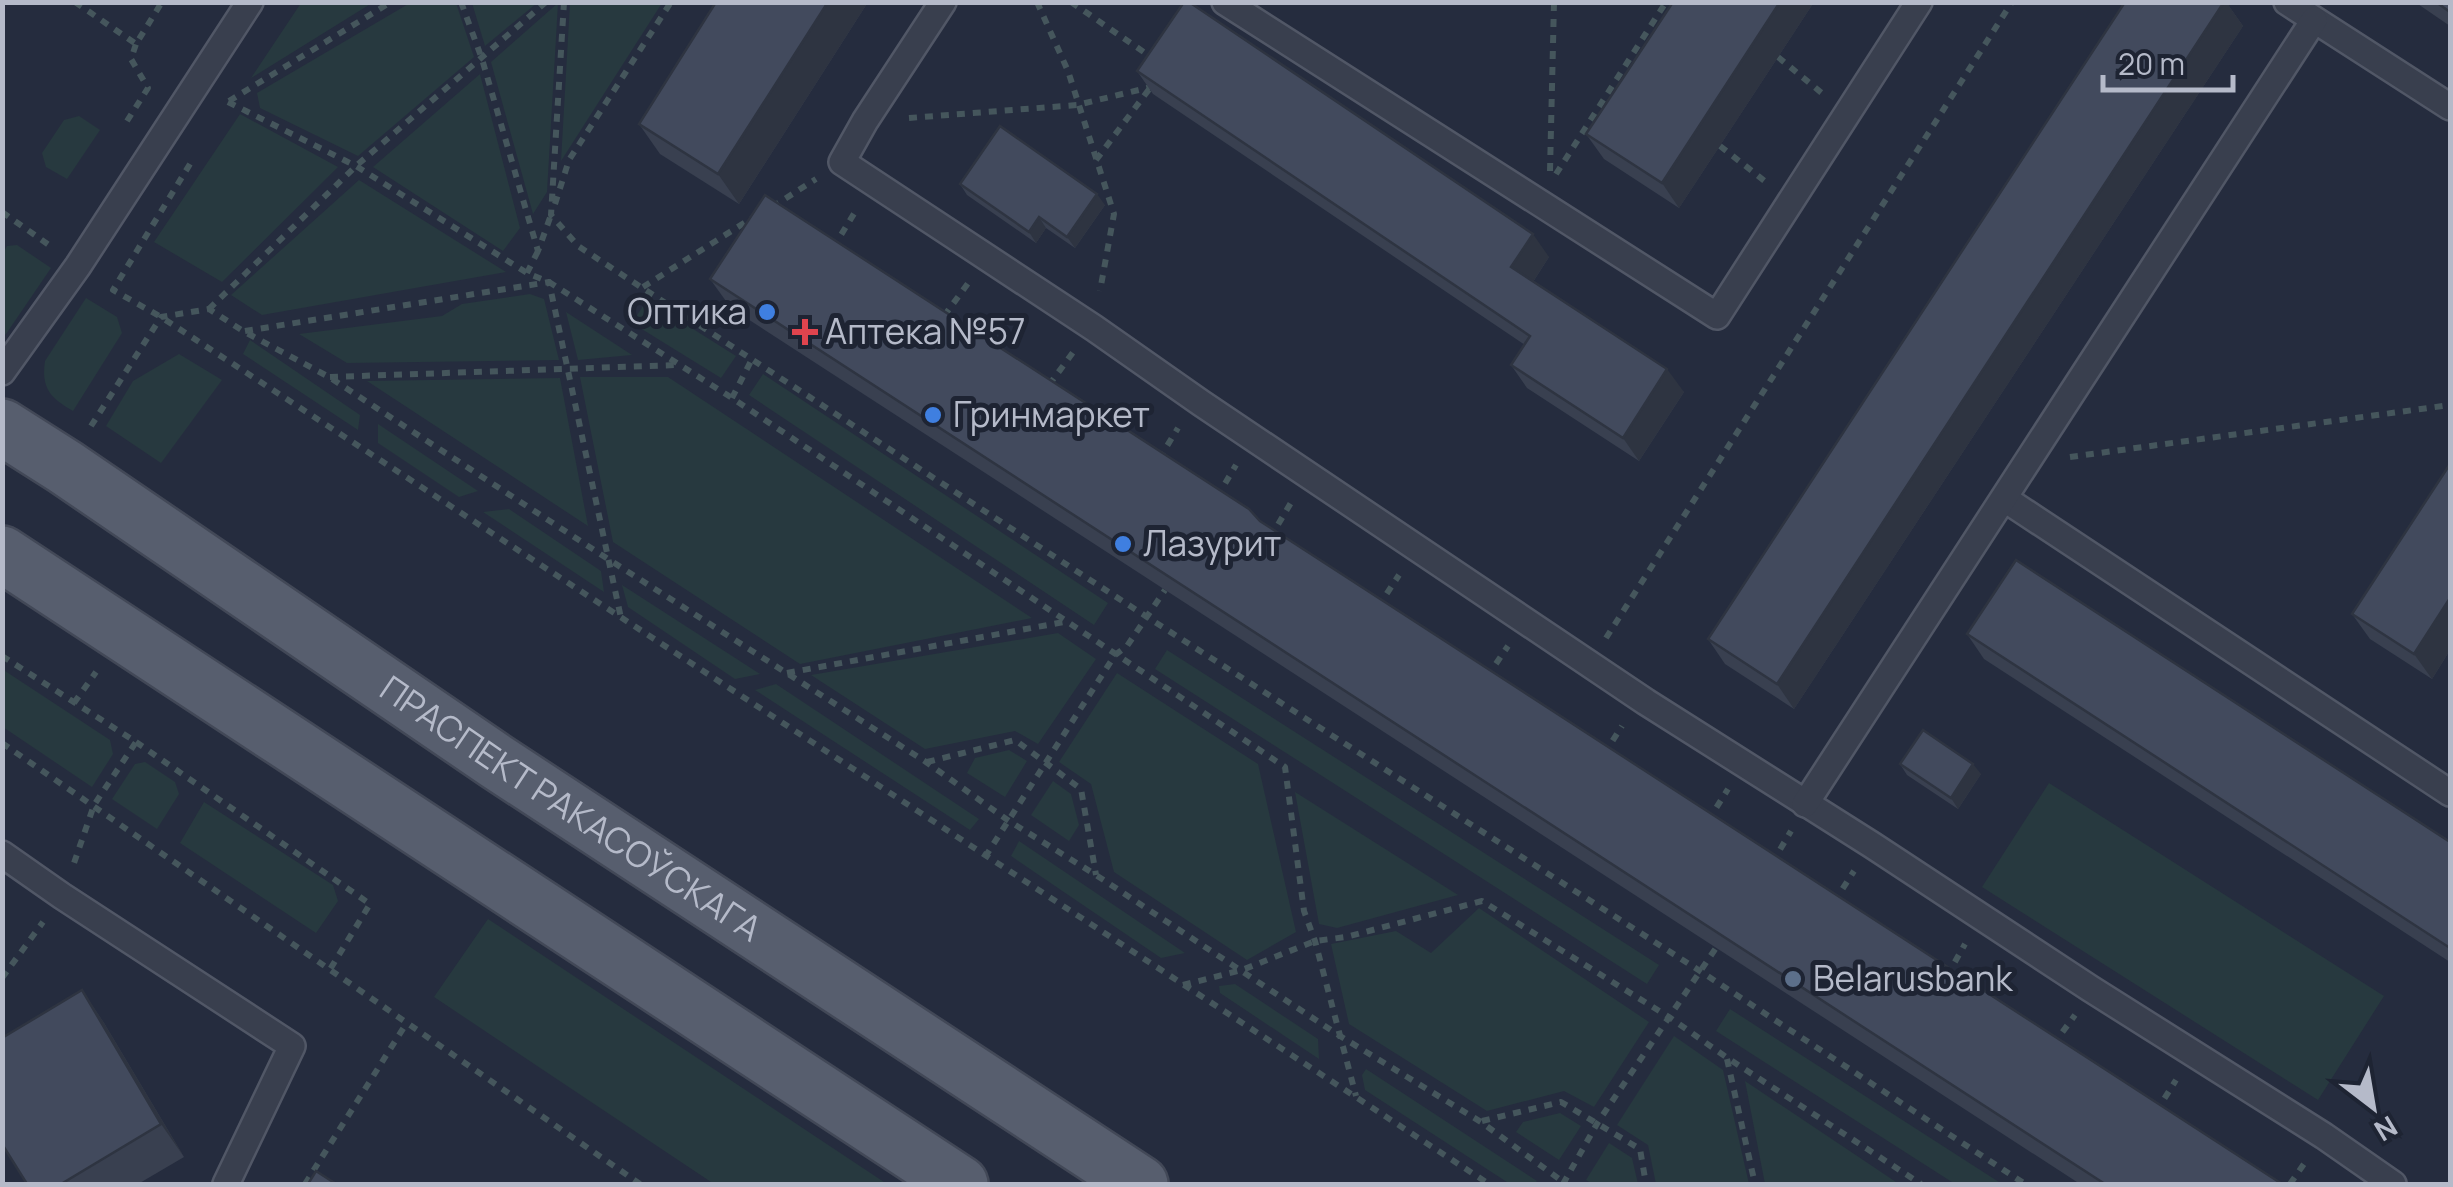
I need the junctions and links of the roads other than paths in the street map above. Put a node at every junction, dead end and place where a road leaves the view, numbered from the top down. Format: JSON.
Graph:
{"nodes":[{"id":1,"x":250,"y":2,"type":"edge"},
{"id":2,"x":943,"y":2,"type":"edge"},
{"id":3,"x":1225,"y":2,"type":"edge"},
{"id":4,"x":1919,"y":2,"type":"edge"},
{"id":5,"x":2288,"y":2,"type":"edge"},
{"id":6,"x":2314,"y":20,"type":"junction"},
{"id":7,"x":2450,"y":108,"type":"edge"},
{"id":8,"x":2,"y":372,"type":"edge"},
{"id":9,"x":2,"y":427,"type":"edge"},
{"id":10,"x":2005,"y":499,"type":"junction"},
{"id":11,"x":2,"y":554,"type":"edge"},
{"id":12,"x":2447,"y":784,"type":"edge"},
{"id":13,"x":1801,"y":812,"type":"junction"},
{"id":14,"x":2,"y":854,"type":"edge"},
{"id":15,"x":226,"y":1184,"type":"edge"},
{"id":16,"x":960,"y":1184,"type":"edge"},
{"id":17,"x":1140,"y":1184,"type":"edge"},
{"id":18,"x":2393,"y":1184,"type":"edge"}],
"edges":[{"from":1,"to":8,"type":"lane"},
{"from":2,"to":13,"type":"lane"},
{"from":3,"to":4,"type":"lane"},
{"from":5,"to":6,"type":"lane"},
{"from":6,"to":7,"type":"lane"},
{"from":6,"to":10,"type":"lane"},
{"from":9,"to":17,"type":"main road","name":"ПРАСПЕКТ РАКАСОЎСКАГА"},
{"from":10,"to":12,"type":"lane"},
{"from":10,"to":13,"type":"lane"},
{"from":11,"to":16,"type":"main road"},
{"from":13,"to":18,"type":"lane"},
{"from":14,"to":15,"type":"lane"}]}
